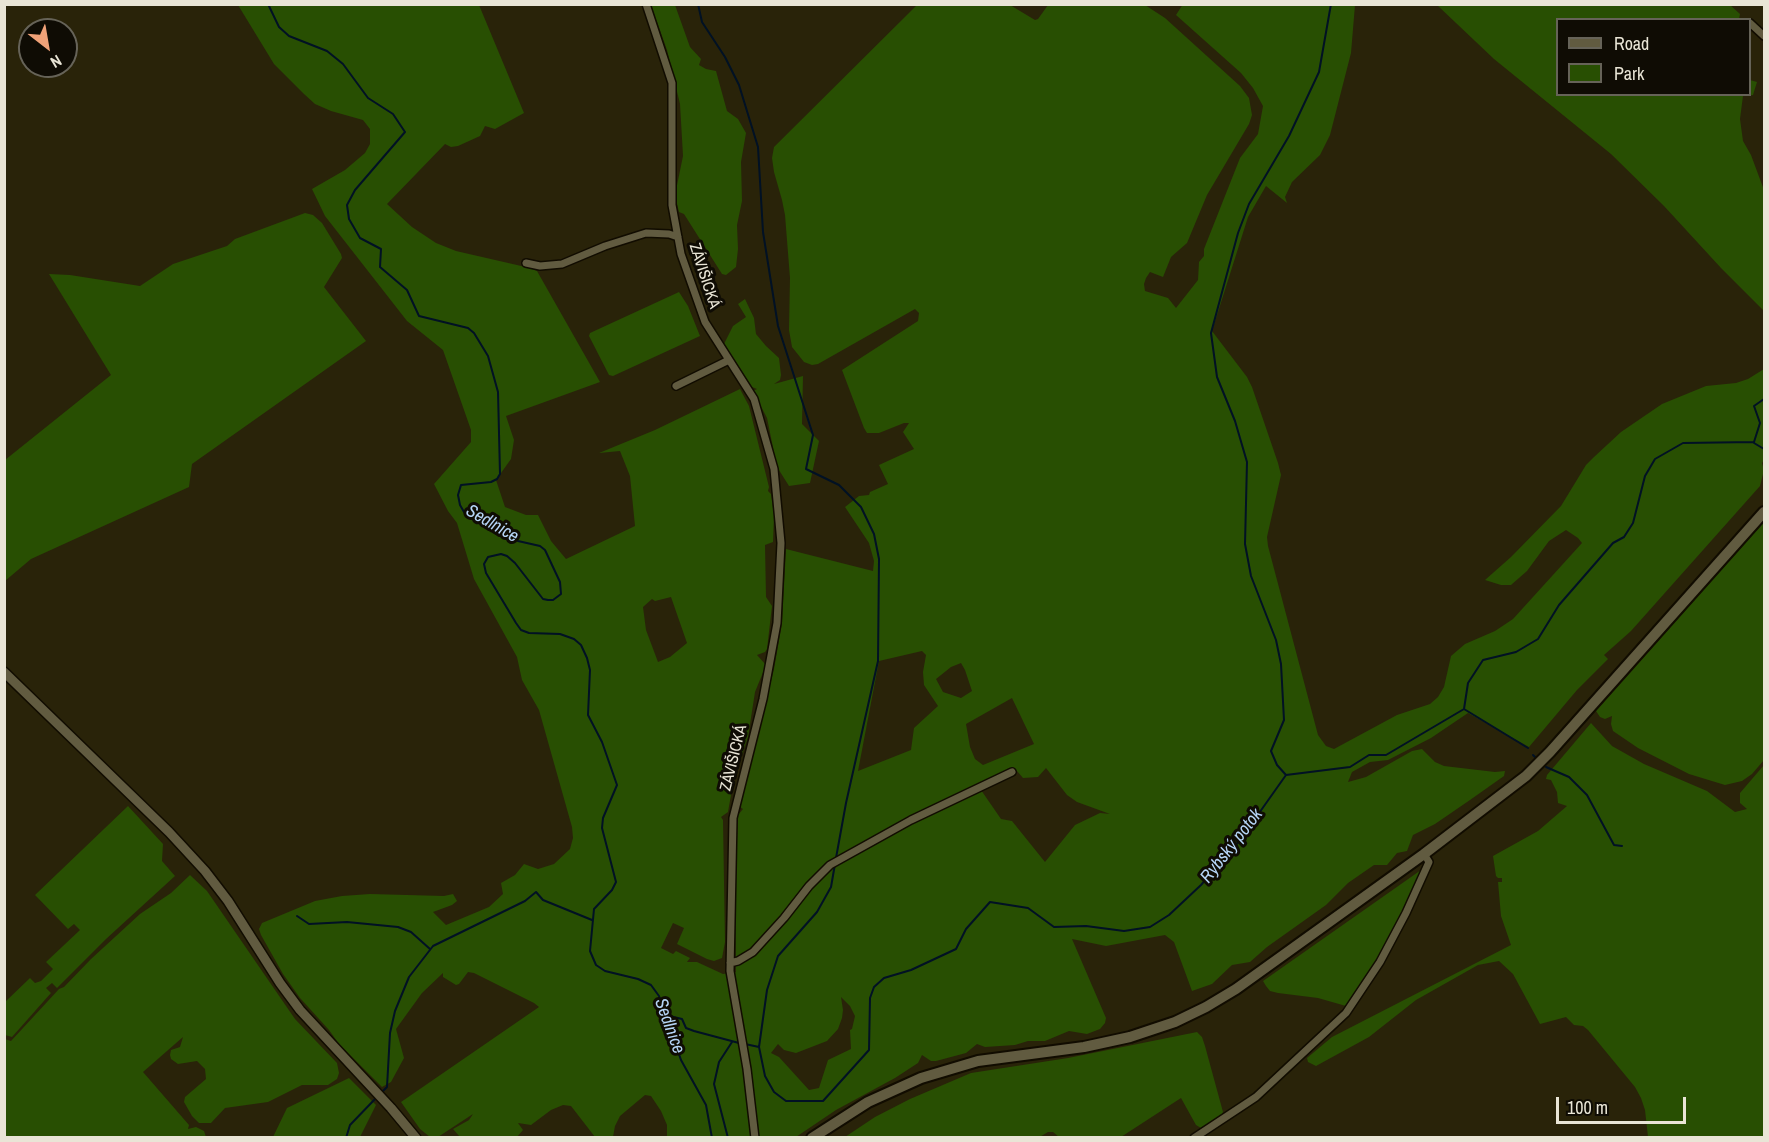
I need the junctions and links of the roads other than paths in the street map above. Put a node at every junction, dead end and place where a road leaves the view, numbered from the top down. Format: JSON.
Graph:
{"nodes":[{"id":1,"x":646,"y":4,"type":"edge"},
{"id":2,"x":1751,"y":25,"type":"edge"},
{"id":3,"x":1764,"y":36,"type":"edge"},
{"id":4,"x":678,"y":237,"type":"junction"},
{"id":5,"x":526,"y":263,"type":"dead end"},
{"id":6,"x":729,"y":360,"type":"junction"},
{"id":7,"x":676,"y":386,"type":"dead end"},
{"id":8,"x":1764,"y":512,"type":"edge"},
{"id":9,"x":4,"y":672,"type":"edge"},
{"id":10,"x":1012,"y":772,"type":"dead end"},
{"id":11,"x":1424,"y":854,"type":"junction"},
{"id":12,"x":730,"y":963,"type":"junction"},
{"id":13,"x":416,"y":1137,"type":"edge"},
{"id":14,"x":755,"y":1137,"type":"edge"},
{"id":15,"x":812,"y":1137,"type":"edge"},
{"id":16,"x":1194,"y":1137,"type":"edge"}],
"edges":[{"from":1,"to":4,"type":"street","name":"ZÁVIŠICKÁ"},
{"from":2,"to":3,"type":"street"},
{"from":4,"to":5,"type":"street","name":"ZÁVIŠICKÁ"},
{"from":4,"to":6,"type":"street","name":"ZÁVIŠICKÁ"},
{"from":6,"to":7,"type":"street"},
{"from":6,"to":12,"type":"street","name":"ZÁVIŠICKÁ"},
{"from":8,"to":11,"type":"main road"},
{"from":9,"to":13,"type":"street"},
{"from":10,"to":12,"type":"street"},
{"from":11,"to":15,"type":"main road"},
{"from":11,"to":16,"type":"street"},
{"from":12,"to":14,"type":"street","name":"ZÁVIŠICKÁ"}]}
